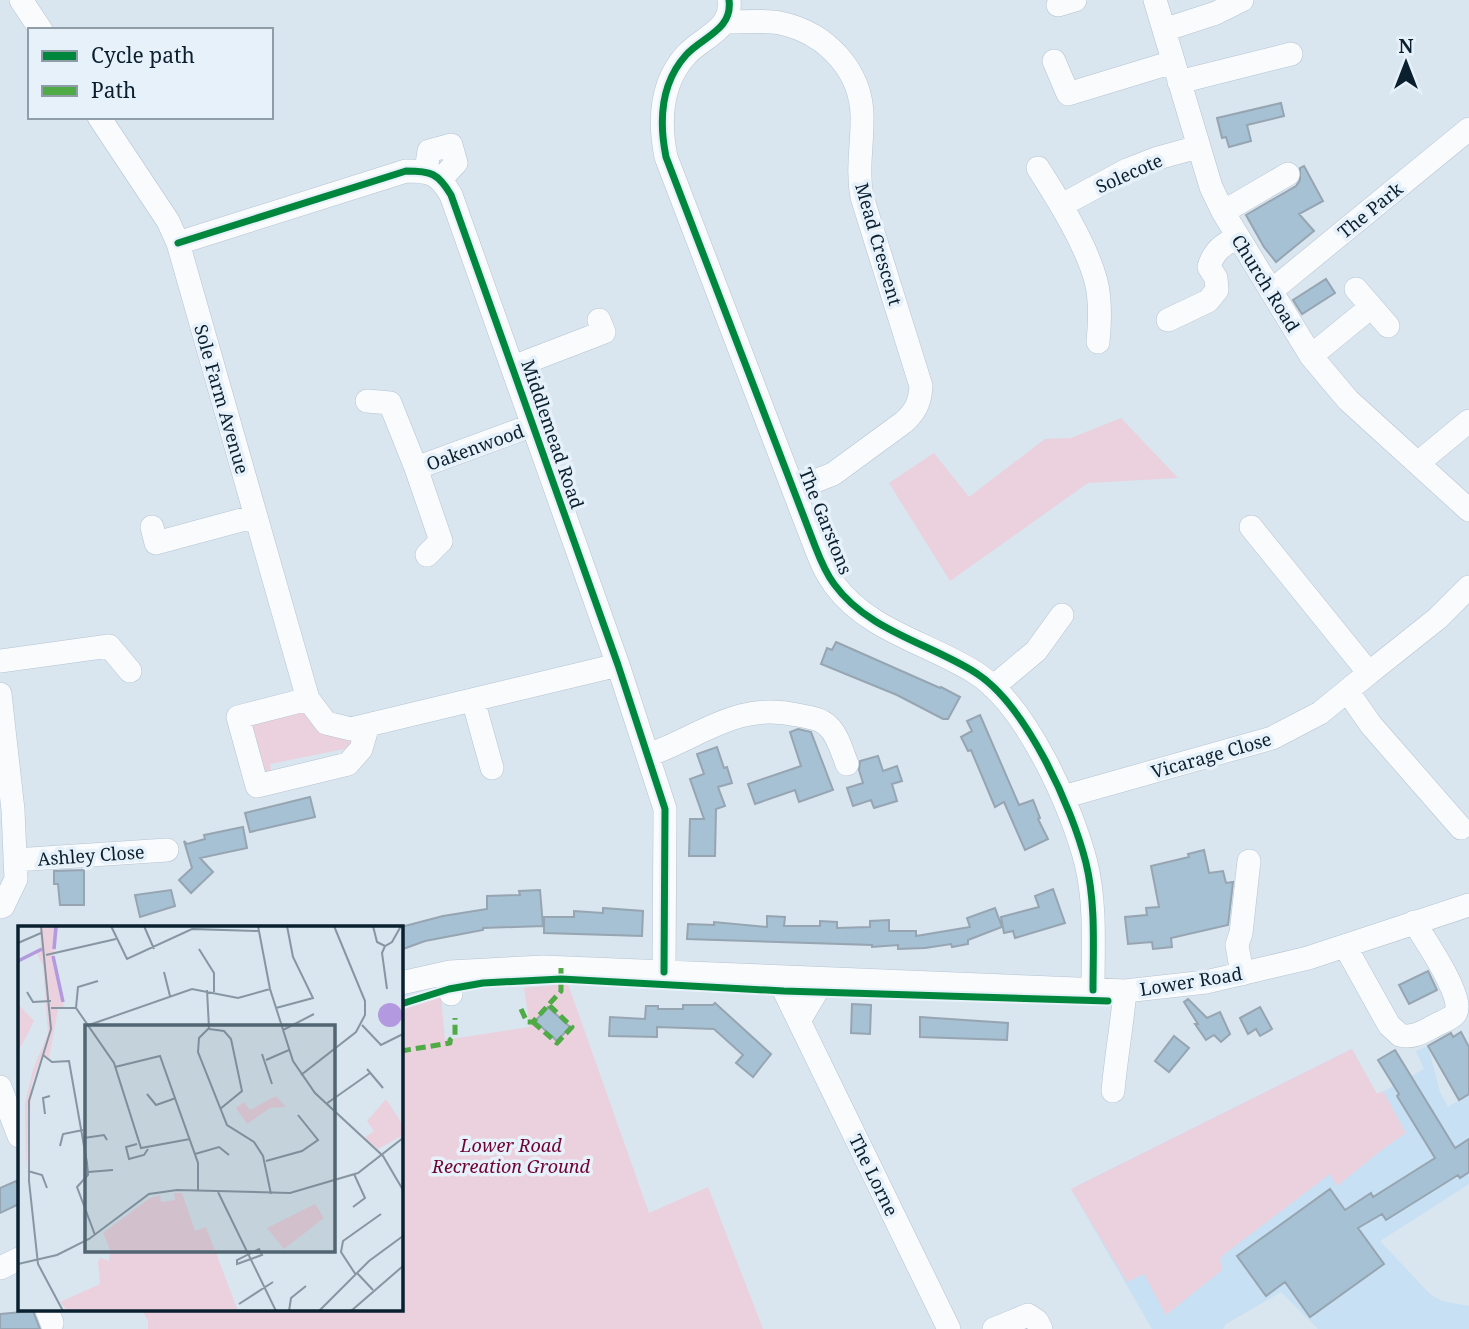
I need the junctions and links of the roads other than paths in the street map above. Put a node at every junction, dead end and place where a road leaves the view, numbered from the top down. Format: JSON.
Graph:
{"nodes":[{"id":1,"x":23,"y":0,"type":"edge"},
{"id":2,"x":1155,"y":0,"type":"edge"},
{"id":3,"x":1242,"y":0,"type":"edge"},
{"id":4,"x":728,"y":11,"type":"edge"},
{"id":5,"x":40,"y":28,"type":"edge"},
{"id":6,"x":1164,"y":30,"type":"junction"},
{"id":7,"x":1291,"y":54,"type":"dead end"},
{"id":8,"x":1054,"y":61,"type":"dead end"},
{"id":9,"x":1176,"y":72,"type":"junction"},
{"id":10,"x":100,"y":119,"type":"edge"},
{"id":11,"x":1469,"y":129,"type":"edge"},
{"id":12,"x":1198,"y":147,"type":"junction"},
{"id":13,"x":1038,"y":168,"type":"dead end"},
{"id":14,"x":1288,"y":174,"type":"dead end"},
{"id":15,"x":1062,"y":205,"type":"junction"},
{"id":16,"x":1223,"y":212,"type":"junction"},
{"id":17,"x":1237,"y":237,"type":"junction"},
{"id":18,"x":178,"y":243,"type":"junction"},
{"id":19,"x":1356,"y":289,"type":"dead end"},
{"id":20,"x":1271,"y":291,"type":"junction"},
{"id":21,"x":1371,"y":307,"type":"junction"},
{"id":22,"x":599,"y":320,"type":"dead end"},
{"id":23,"x":1168,"y":320,"type":"dead end"},
{"id":24,"x":1388,"y":326,"type":"dead end"},
{"id":25,"x":1098,"y":342,"type":"dead end"},
{"id":26,"x":1311,"y":356,"type":"junction"},
{"id":27,"x":513,"y":367,"type":"junction"},
{"id":28,"x":367,"y":401,"type":"dead end"},
{"id":29,"x":1469,"y":421,"type":"edge"},
{"id":30,"x":533,"y":425,"type":"junction"},
{"id":31,"x":1418,"y":463,"type":"junction"},
{"id":32,"x":416,"y":468,"type":"junction"},
{"id":33,"x":795,"y":489,"type":"junction"},
{"id":34,"x":1469,"y":510,"type":"edge"},
{"id":35,"x":256,"y":516,"type":"junction"},
{"id":36,"x":152,"y":527,"type":"dead end"},
{"id":37,"x":1251,"y":527,"type":"dead end"},
{"id":38,"x":427,"y":555,"type":"dead end"},
{"id":39,"x":1466,"y":599,"type":"edge"},
{"id":40,"x":1062,"y":615,"type":"dead end"},
{"id":41,"x":0,"y":661,"type":"edge"},
{"id":42,"x":618,"y":665,"type":"junction"},
{"id":43,"x":130,"y":671,"type":"dead end"},
{"id":44,"x":1369,"y":673,"type":"junction"},
{"id":45,"x":993,"y":687,"type":"junction"},
{"id":46,"x":1348,"y":692,"type":"junction"},
{"id":47,"x":0,"y":694,"type":"edge"},
{"id":48,"x":308,"y":699,"type":"junction"},
{"id":49,"x":473,"y":700,"type":"junction"},
{"id":50,"x":368,"y":725,"type":"junction"},
{"id":51,"x":648,"y":755,"type":"junction"},
{"id":52,"x":847,"y":764,"type":"dead end"},
{"id":53,"x":492,"y":768,"type":"dead end"},
{"id":54,"x":1063,"y":797,"type":"junction"},
{"id":55,"x":1461,"y":828,"type":"dead end"},
{"id":56,"x":167,"y":850,"type":"dead end"},
{"id":57,"x":15,"y":860,"type":"junction"},
{"id":58,"x":1249,"y":861,"type":"dead end"},
{"id":59,"x":1469,"y":905,"type":"edge"},
{"id":60,"x":0,"y":907,"type":"edge"},
{"id":61,"x":1414,"y":922,"type":"junction"},
{"id":62,"x":1345,"y":946,"type":"junction"},
{"id":63,"x":664,"y":972,"type":"junction"},
{"id":64,"x":1242,"y":974,"type":"junction"},
{"id":65,"x":778,"y":978,"type":"junction"},
{"id":66,"x":824,"y":979,"type":"junction"},
{"id":67,"x":402,"y":983,"type":"edge"},
{"id":68,"x":1093,"y":990,"type":"junction"},
{"id":69,"x":1125,"y":991,"type":"junction"},
{"id":70,"x":799,"y":1021,"type":"junction"},
{"id":71,"x":0,"y":1087,"type":"edge"},
{"id":72,"x":1113,"y":1091,"type":"dead end"},
{"id":73,"x":18,"y":1133,"type":"edge"},
{"id":74,"x":18,"y":1259,"type":"edge"},
{"id":75,"x":0,"y":1268,"type":"edge"},
{"id":76,"x":948,"y":1329,"type":"edge"},
{"id":77,"x":995,"y":1329,"type":"edge"},
{"id":78,"x":1041,"y":1329,"type":"edge"}],
"edges":[{"from":1,"to":5,"type":"street"},
{"from":2,"to":6,"type":"street","name":"Church Road"},
{"from":3,"to":6,"type":"street"},
{"from":4,"to":33,"type":"street","name":"The Garstons"},
{"from":4,"to":33,"type":"street","name":"Mead Crescent"},
{"from":6,"to":9,"type":"street","name":"Church Road"},
{"from":7,"to":9,"type":"street"},
{"from":8,"to":9,"type":"street"},
{"from":9,"to":12,"type":"street","name":"Church Road"},
{"from":10,"to":18,"type":"street","name":"Sole Farm Avenue"},
{"from":11,"to":20,"type":"street","name":"The Park"},
{"from":12,"to":15,"type":"street","name":"Solecote"},
{"from":12,"to":16,"type":"street","name":"Church Road"},
{"from":13,"to":15,"type":"street"},
{"from":14,"to":16,"type":"street"},
{"from":15,"to":25,"type":"street"},
{"from":16,"to":17,"type":"street","name":"Church Road"},
{"from":17,"to":20,"type":"street","name":"Church Road"},
{"from":17,"to":23,"type":"street"},
{"from":18,"to":27,"type":"street","name":"Middlemead Road"},
{"from":18,"to":35,"type":"street","name":"Sole Farm Avenue"},
{"from":19,"to":21,"type":"street"},
{"from":20,"to":26,"type":"street","name":"Church Road"},
{"from":21,"to":24,"type":"street"},
{"from":21,"to":26,"type":"street"},
{"from":22,"to":27,"type":"street"},
{"from":26,"to":31,"type":"street","name":"Church Road"},
{"from":27,"to":30,"type":"street","name":"Middlemead Road"},
{"from":28,"to":32,"type":"street","name":"Oakenwood"},
{"from":29,"to":31,"type":"street"},
{"from":30,"to":32,"type":"street","name":"Oakenwood"},
{"from":30,"to":42,"type":"street","name":"Middlemead Road"},
{"from":31,"to":34,"type":"street","name":"Church Road"},
{"from":32,"to":38,"type":"street","name":"Oakenwood"},
{"from":33,"to":45,"type":"street","name":"The Garstons"},
{"from":35,"to":36,"type":"street"},
{"from":35,"to":48,"type":"street","name":"Sole Farm Avenue"},
{"from":37,"to":44,"type":"street"},
{"from":39,"to":44,"type":"street","name":"Vicarage Close"},
{"from":40,"to":45,"type":"street"},
{"from":41,"to":43,"type":"street"},
{"from":42,"to":49,"type":"street","name":"Sole Farm Avenue"},
{"from":42,"to":51,"type":"street","name":"Middlemead Road"},
{"from":44,"to":46,"type":"street","name":"Vicarage Close"},
{"from":45,"to":54,"type":"street","name":"The Garstons"},
{"from":46,"to":54,"type":"street","name":"Vicarage Close"},
{"from":46,"to":55,"type":"street"},
{"from":47,"to":57,"type":"street"},
{"from":48,"to":50,"type":"street","name":"Sole Farm Avenue"},
{"from":48,"to":50,"type":"street"},
{"from":49,"to":50,"type":"street","name":"Sole Farm Avenue"},
{"from":49,"to":53,"type":"street"},
{"from":51,"to":52,"type":"street"},
{"from":51,"to":63,"type":"street","name":"Middlemead Road"},
{"from":54,"to":68,"type":"street","name":"The Garstons"},
{"from":56,"to":57,"type":"street","name":"Ashley Close"},
{"from":57,"to":60,"type":"street"},
{"from":58,"to":64,"type":"street"},
{"from":59,"to":61,"type":"street","name":"Lower Road"},
{"from":61,"to":62,"type":"street","name":"Lower Road"},
{"from":61,"to":62,"type":"street"},
{"from":62,"to":64,"type":"street","name":"Lower Road"},
{"from":63,"to":65,"type":"street","name":"Lower Road"},
{"from":63,"to":67,"type":"street","name":"Lower Road"},
{"from":64,"to":69,"type":"street","name":"Lower Road"},
{"from":65,"to":66,"type":"street","name":"Lower Road"},
{"from":65,"to":70,"type":"street","name":"The Lorne"},
{"from":66,"to":68,"type":"street","name":"Lower Road"},
{"from":66,"to":70,"type":"street"},
{"from":68,"to":69,"type":"street","name":"Lower Road"},
{"from":69,"to":72,"type":"street"},
{"from":70,"to":76,"type":"street","name":"The Lorne"},
{"from":71,"to":73,"type":"street"},
{"from":74,"to":75,"type":"street"},
{"from":77,"to":78,"type":"street"}]}
